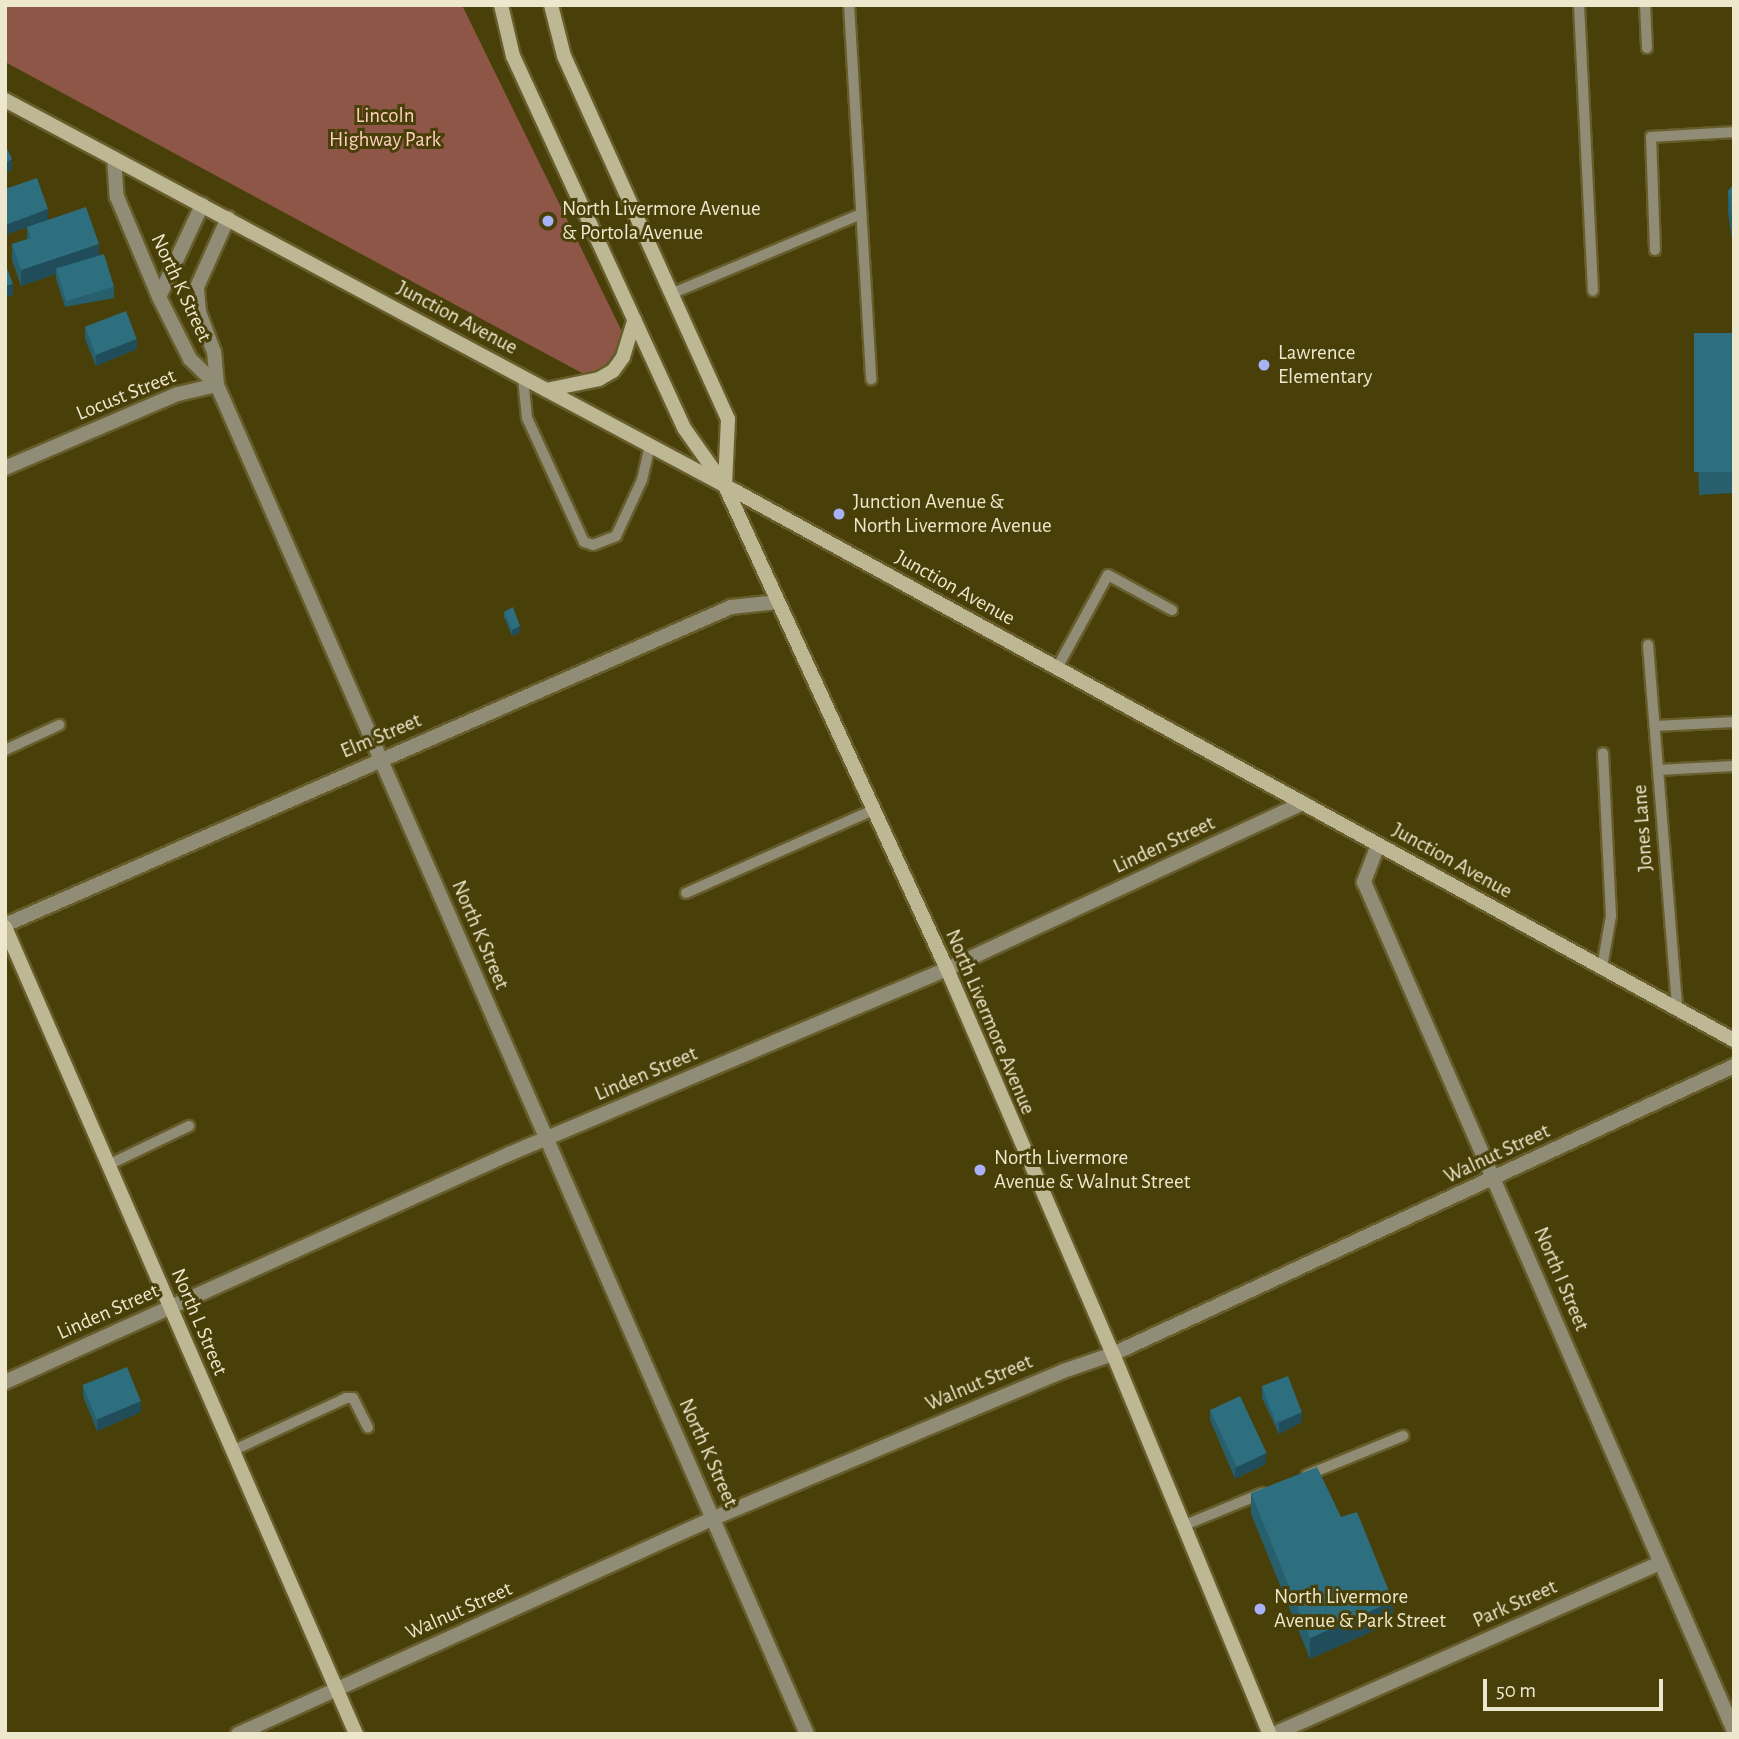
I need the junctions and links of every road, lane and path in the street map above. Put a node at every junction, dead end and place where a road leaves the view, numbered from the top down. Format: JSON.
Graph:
{"nodes":[{"id":1,"x":501,"y":5,"type":"edge"},
{"id":2,"x":551,"y":5,"type":"edge"},
{"id":3,"x":849,"y":5,"type":"edge"},
{"id":4,"x":1579,"y":5,"type":"edge"},
{"id":5,"x":1645,"y":5,"type":"edge"},
{"id":6,"x":1647,"y":48,"type":"dead end"},
{"id":7,"x":5,"y":100,"type":"edge"},
{"id":8,"x":1734,"y":132,"type":"edge"},
{"id":9,"x":114,"y":158,"type":"junction"},
{"id":10,"x":202,"y":205,"type":"junction"},
{"id":11,"x":861,"y":214,"type":"junction"},
{"id":12,"x":228,"y":218,"type":"junction"},
{"id":13,"x":1655,"y":250,"type":"dead end"},
{"id":14,"x":1593,"y":291,"type":"dead end"},
{"id":15,"x":671,"y":294,"type":"junction"},
{"id":16,"x":159,"y":297,"type":"junction"},
{"id":17,"x":634,"y":320,"type":"junction"},
{"id":18,"x":523,"y":377,"type":"junction"},
{"id":19,"x":871,"y":379,"type":"dead end"},
{"id":20,"x":217,"y":385,"type":"junction"},
{"id":21,"x":547,"y":390,"type":"junction"},
{"id":22,"x":650,"y":446,"type":"junction"},
{"id":23,"x":5,"y":468,"type":"edge"},
{"id":24,"x":725,"y":486,"type":"junction"},
{"id":25,"x":778,"y":602,"type":"junction"},
{"id":26,"x":1172,"y":610,"type":"dead end"},
{"id":27,"x":1648,"y":645,"type":"dead end"},
{"id":28,"x":1057,"y":668,"type":"junction"},
{"id":29,"x":1734,"y":722,"type":"edge"},
{"id":30,"x":59,"y":725,"type":"dead end"},
{"id":31,"x":1655,"y":726,"type":"junction"},
{"id":32,"x":5,"y":750,"type":"edge"},
{"id":33,"x":1603,"y":753,"type":"dead end"},
{"id":34,"x":380,"y":758,"type":"junction"},
{"id":35,"x":1734,"y":766,"type":"edge"},
{"id":36,"x":1658,"y":771,"type":"junction"},
{"id":37,"x":1303,"y":803,"type":"junction"},
{"id":38,"x":873,"y":810,"type":"junction"},
{"id":39,"x":1378,"y":845,"type":"junction"},
{"id":40,"x":686,"y":893,"type":"dead end"},
{"id":41,"x":5,"y":926,"type":"edge"},
{"id":42,"x":1602,"y":967,"type":"junction"},
{"id":43,"x":947,"y":969,"type":"junction"},
{"id":44,"x":1677,"y":1009,"type":"junction"},
{"id":45,"x":1734,"y":1040,"type":"edge"},
{"id":46,"x":1734,"y":1066,"type":"edge"},
{"id":47,"x":189,"y":1126,"type":"dead end"},
{"id":48,"x":545,"y":1139,"type":"junction"},
{"id":49,"x":108,"y":1165,"type":"junction"},
{"id":50,"x":1496,"y":1178,"type":"junction"},
{"id":51,"x":169,"y":1307,"type":"junction"},
{"id":52,"x":1114,"y":1354,"type":"junction"},
{"id":53,"x":5,"y":1382,"type":"edge"},
{"id":54,"x":368,"y":1427,"type":"dead end"},
{"id":55,"x":1403,"y":1436,"type":"dead end"},
{"id":56,"x":232,"y":1451,"type":"junction"},
{"id":57,"x":1288,"y":1483,"type":"edge"},
{"id":58,"x":1275,"y":1488,"type":"edge"},
{"id":59,"x":714,"y":1518,"type":"junction"},
{"id":60,"x":1185,"y":1525,"type":"junction"},
{"id":61,"x":1658,"y":1564,"type":"junction"},
{"id":62,"x":336,"y":1688,"type":"junction"},
{"id":63,"x":1734,"y":1731,"type":"edge"},
{"id":64,"x":238,"y":1734,"type":"edge"},
{"id":65,"x":356,"y":1734,"type":"edge"},
{"id":66,"x":807,"y":1734,"type":"edge"},
{"id":67,"x":1272,"y":1734,"type":"edge"}],
"edges":[{"from":1,"to":17,"type":"street","name":"North Livermore Avenue"},
{"from":2,"to":15,"type":"street","name":"North Livermore Avenue"},
{"from":3,"to":11,"type":"lane"},
{"from":4,"to":14,"type":"lane"},
{"from":5,"to":6,"type":"lane"},
{"from":7,"to":9,"type":"street","name":"Junction Avenue"},
{"from":8,"to":13,"type":"lane"},
{"from":9,"to":10,"type":"street","name":"Junction Avenue"},
{"from":9,"to":16,"type":"street","name":"North K Street"},
{"from":10,"to":12,"type":"street","name":"Junction Avenue"},
{"from":10,"to":16,"type":"street"},
{"from":11,"to":15,"type":"lane"},
{"from":11,"to":19,"type":"lane"},
{"from":12,"to":18,"type":"street","name":"Junction Avenue"},
{"from":12,"to":20,"type":"street"},
{"from":15,"to":24,"type":"street","name":"North Livermore Avenue"},
{"from":16,"to":20,"type":"street","name":"North K Street"},
{"from":17,"to":21,"type":"street"},
{"from":17,"to":24,"type":"street","name":"North Livermore Avenue"},
{"from":18,"to":21,"type":"street","name":"Junction Avenue"},
{"from":18,"to":22,"type":"lane"},
{"from":20,"to":23,"type":"street","name":"Locust Street"},
{"from":20,"to":34,"type":"street","name":"North K Street"},
{"from":21,"to":22,"type":"street","name":"Junction Avenue"},
{"from":22,"to":24,"type":"street","name":"Junction Avenue"},
{"from":24,"to":25,"type":"street","name":"North Livermore Avenue"},
{"from":24,"to":28,"type":"street","name":"Junction Avenue"},
{"from":25,"to":34,"type":"street","name":"Elm Street"},
{"from":25,"to":38,"type":"street","name":"North Livermore Avenue"},
{"from":26,"to":28,"type":"lane"},
{"from":27,"to":31,"type":"lane","name":"Jones Lane"},
{"from":28,"to":37,"type":"street","name":"Junction Avenue"},
{"from":29,"to":31,"type":"lane"},
{"from":30,"to":32,"type":"lane"},
{"from":31,"to":36,"type":"lane","name":"Jones Lane"},
{"from":33,"to":42,"type":"lane"},
{"from":34,"to":41,"type":"street","name":"Elm Street"},
{"from":34,"to":48,"type":"street","name":"North K Street"},
{"from":35,"to":36,"type":"lane"},
{"from":36,"to":44,"type":"lane","name":"Jones Lane"},
{"from":37,"to":39,"type":"street","name":"Junction Avenue"},
{"from":37,"to":43,"type":"street","name":"Linden Street"},
{"from":38,"to":40,"type":"lane"},
{"from":38,"to":43,"type":"street","name":"North Livermore Avenue"},
{"from":39,"to":42,"type":"street","name":"Junction Avenue"},
{"from":39,"to":50,"type":"street","name":"North I Street"},
{"from":41,"to":49,"type":"street","name":"North L Street"},
{"from":42,"to":44,"type":"street","name":"Junction Avenue"},
{"from":43,"to":48,"type":"street","name":"Linden Street"},
{"from":43,"to":52,"type":"street","name":"North Livermore Avenue"},
{"from":44,"to":45,"type":"street","name":"Junction Avenue"},
{"from":46,"to":50,"type":"street","name":"Walnut Street"},
{"from":47,"to":49,"type":"lane"},
{"from":48,"to":51,"type":"street","name":"Linden Street"},
{"from":48,"to":59,"type":"street","name":"North K Street"},
{"from":49,"to":51,"type":"street","name":"North L Street"},
{"from":50,"to":52,"type":"street","name":"Walnut Street"},
{"from":50,"to":61,"type":"street","name":"North I Street"},
{"from":51,"to":53,"type":"street","name":"Linden Street"},
{"from":51,"to":56,"type":"street","name":"North L Street"},
{"from":52,"to":59,"type":"street","name":"Walnut Street"},
{"from":52,"to":60,"type":"street","name":"North Livermore Avenue"},
{"from":54,"to":56,"type":"lane"},
{"from":55,"to":57,"type":"lane"},
{"from":56,"to":62,"type":"street","name":"North L Street"},
{"from":58,"to":60,"type":"lane"},
{"from":59,"to":62,"type":"street","name":"Walnut Street"},
{"from":59,"to":66,"type":"street","name":"North K Street"},
{"from":60,"to":67,"type":"street","name":"North Livermore Avenue"},
{"from":61,"to":63,"type":"street","name":"North I Street"},
{"from":61,"to":67,"type":"street","name":"Park Street"},
{"from":62,"to":64,"type":"street","name":"Walnut Street"},
{"from":62,"to":65,"type":"street","name":"North L Street"}]}
